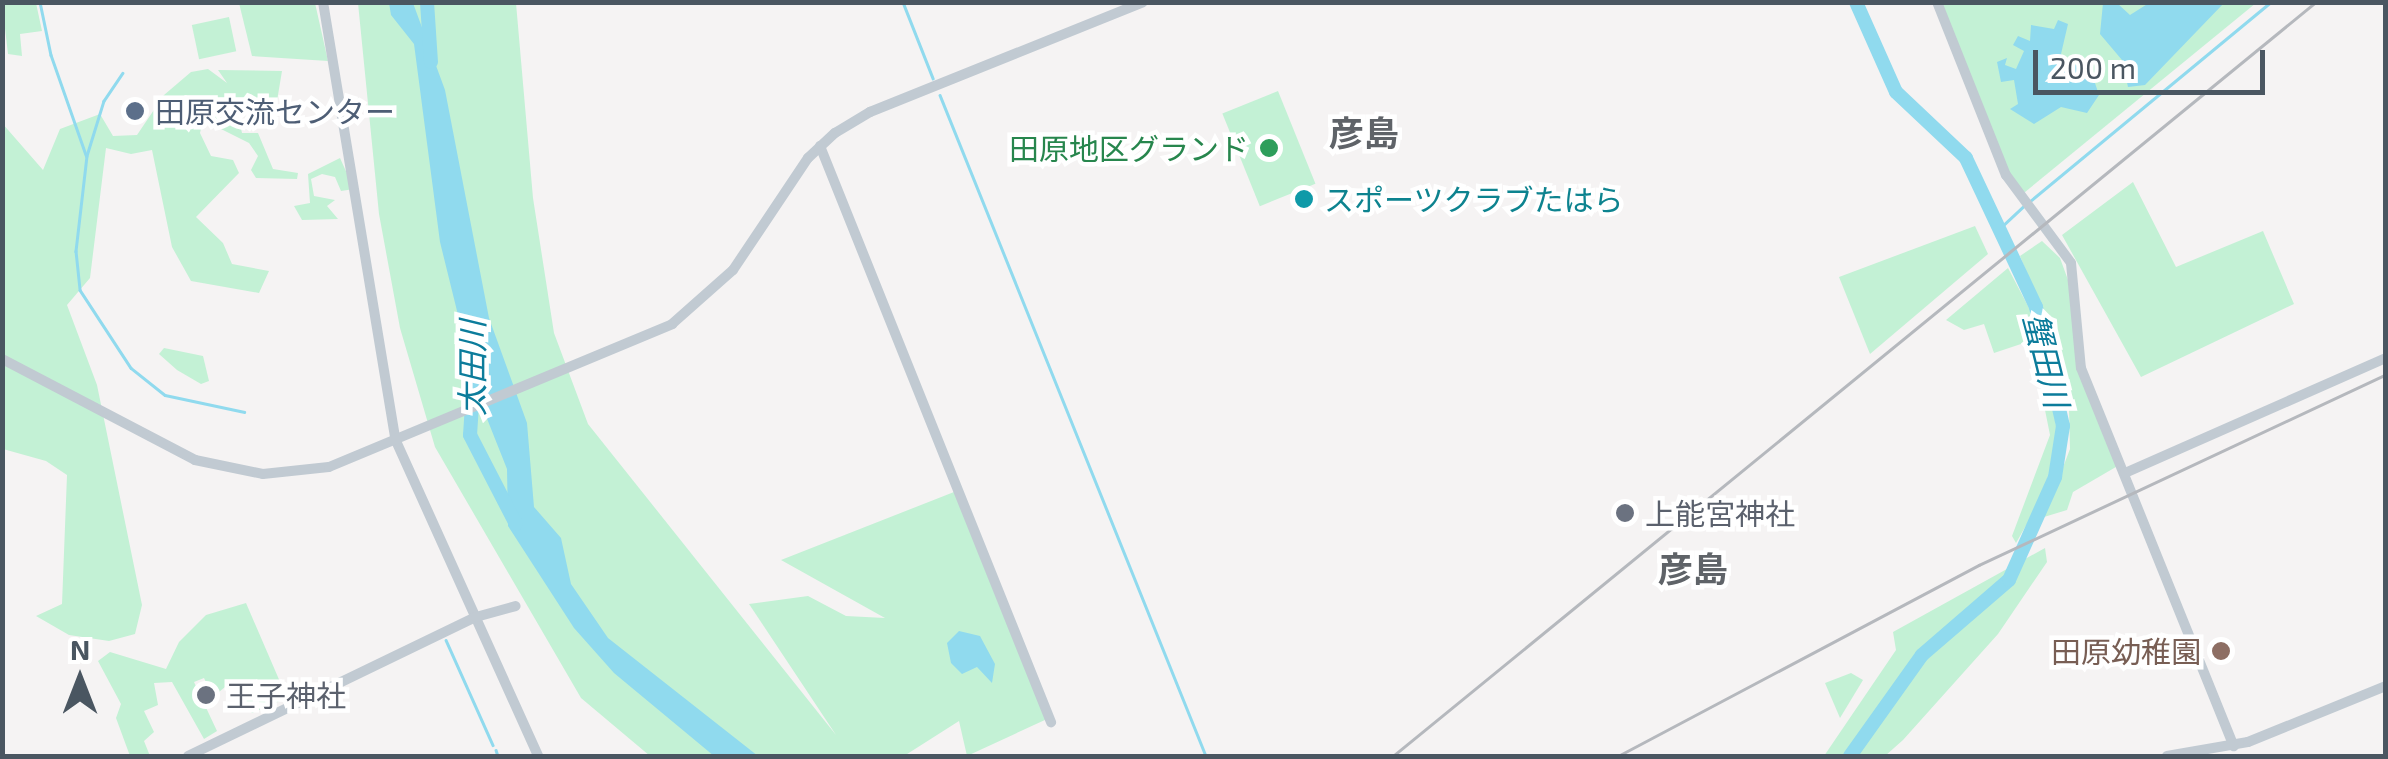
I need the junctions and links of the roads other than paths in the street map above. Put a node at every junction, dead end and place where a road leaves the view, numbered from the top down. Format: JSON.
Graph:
{"nodes":[{"id":1,"x":323,"y":2,"type":"edge"},
{"id":2,"x":1143,"y":2,"type":"edge"},
{"id":3,"x":1937,"y":2,"type":"edge"},
{"id":4,"x":820,"y":146,"type":"junction"},
{"id":5,"x":2386,"y":358,"type":"edge"},
{"id":6,"x":2,"y":360,"type":"edge"},
{"id":7,"x":396,"y":441,"type":"junction"},
{"id":8,"x":2125,"y":473,"type":"junction"},
{"id":9,"x":516,"y":606,"type":"dead end"},
{"id":10,"x":476,"y":617,"type":"junction"},
{"id":11,"x":2386,"y":686,"type":"edge"},
{"id":12,"x":1051,"y":722,"type":"dead end"},
{"id":13,"x":2234,"y":746,"type":"junction"},
{"id":14,"x":188,"y":756,"type":"edge"},
{"id":15,"x":538,"y":756,"type":"edge"},
{"id":16,"x":2167,"y":756,"type":"edge"}],
"edges":[{"from":1,"to":7,"type":"street"},
{"from":2,"to":4,"type":"street"},
{"from":3,"to":8,"type":"street"},
{"from":4,"to":7,"type":"street"},
{"from":4,"to":12,"type":"street"},
{"from":5,"to":8,"type":"street"},
{"from":6,"to":7,"type":"street"},
{"from":7,"to":10,"type":"street"},
{"from":8,"to":13,"type":"street"},
{"from":9,"to":10,"type":"street"},
{"from":10,"to":14,"type":"street"},
{"from":10,"to":15,"type":"street"},
{"from":11,"to":13,"type":"street"},
{"from":13,"to":16,"type":"street"}]}
